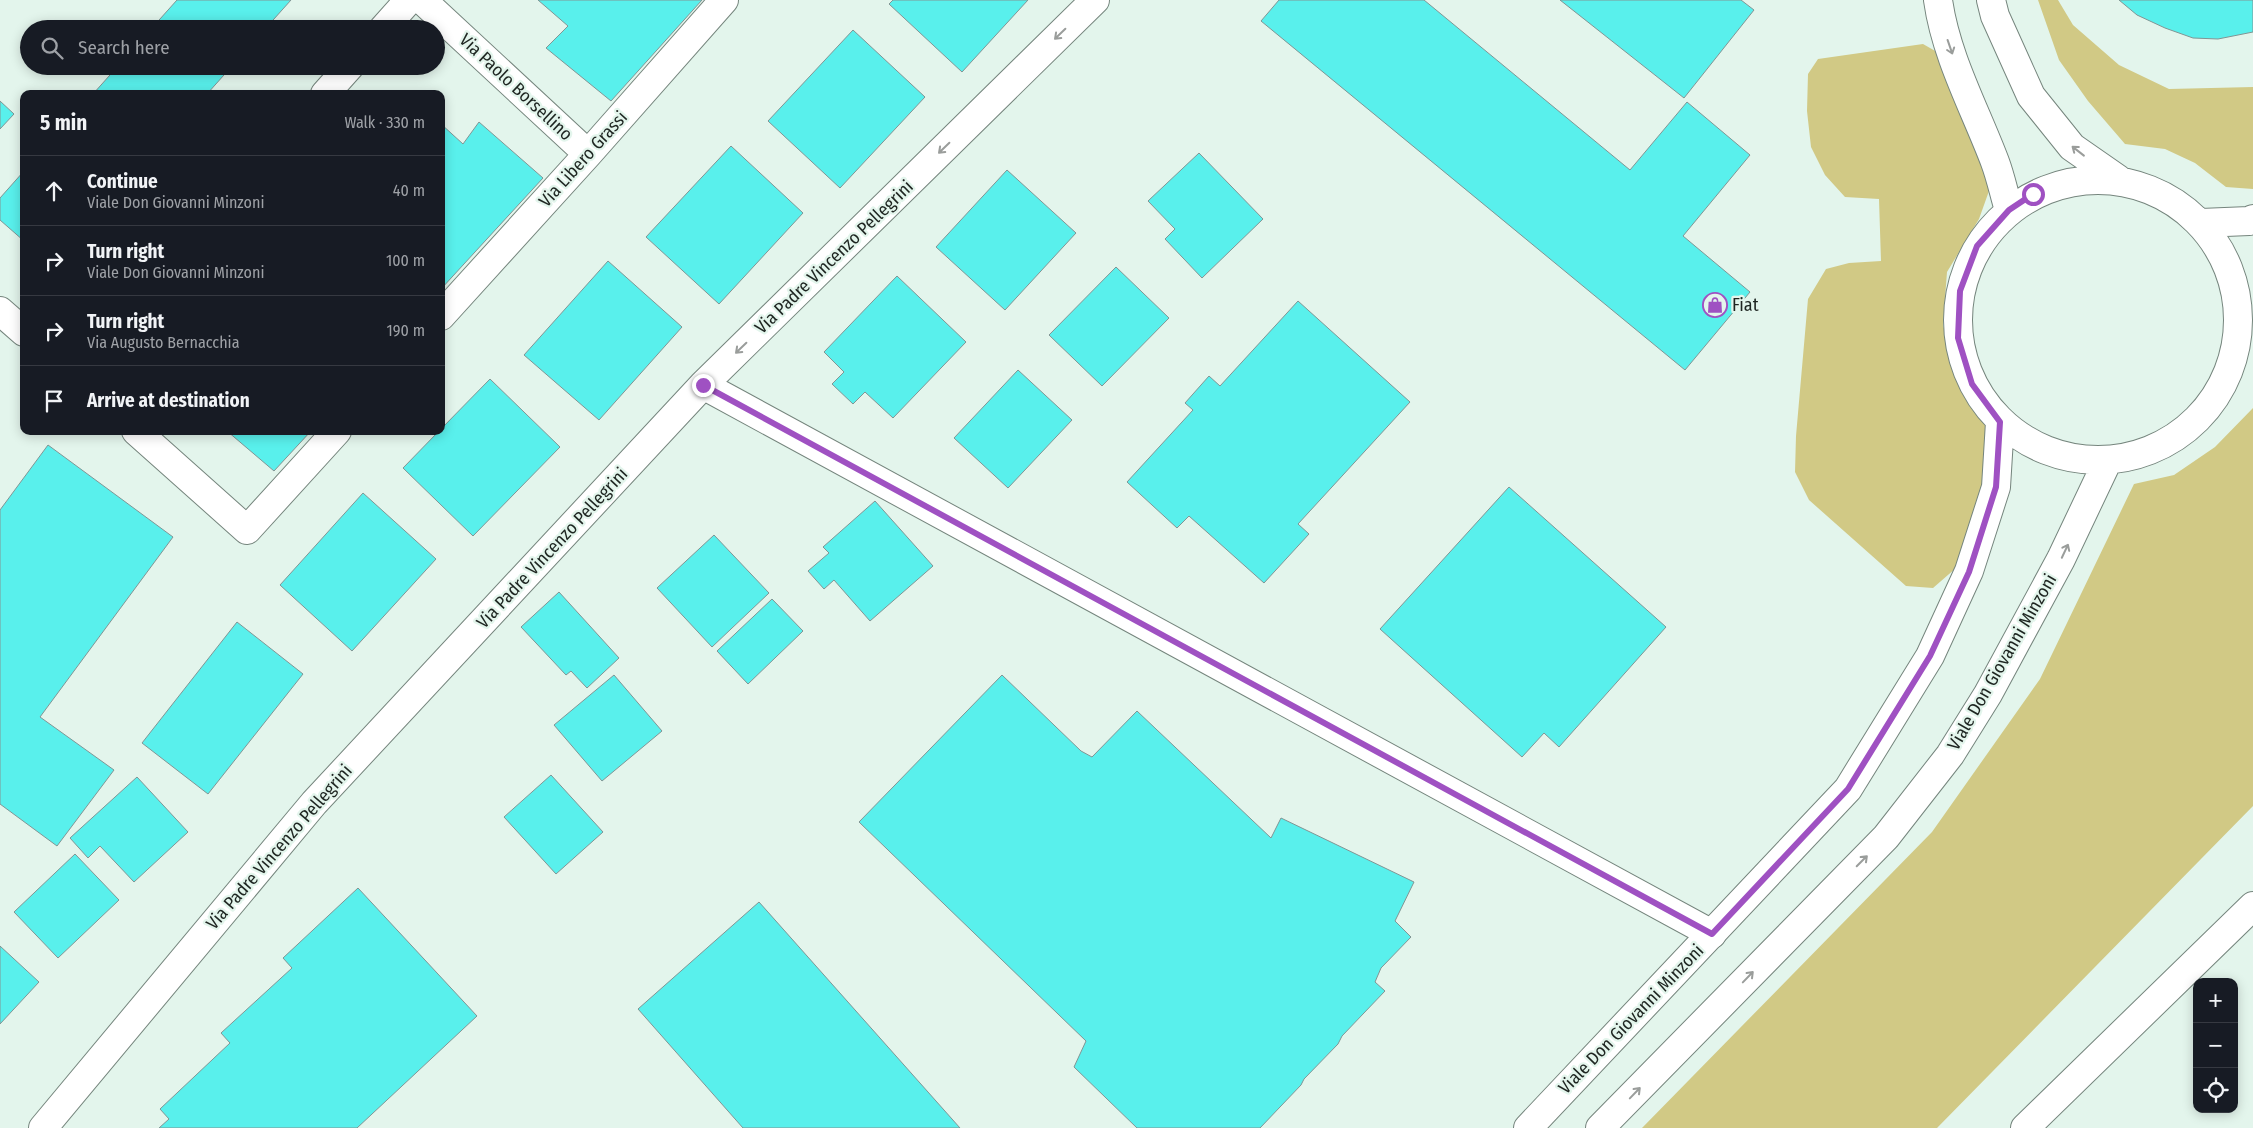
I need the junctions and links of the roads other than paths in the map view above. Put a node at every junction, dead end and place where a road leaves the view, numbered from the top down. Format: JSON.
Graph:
{"nodes":[{"id":1,"x":409,"y":0,"type":"edge"},
{"id":2,"x":422,"y":0,"type":"edge"},
{"id":3,"x":724,"y":0,"type":"edge"},
{"id":4,"x":1095,"y":0,"type":"edge"},
{"id":5,"x":1938,"y":0,"type":"edge"},
{"id":6,"x":1991,"y":0,"type":"edge"},
{"id":7,"x":391,"y":20,"type":"edge"},
{"id":8,"x":444,"y":20,"type":"edge"},
{"id":9,"x":445,"y":21,"type":"edge"},
{"id":10,"x":342,"y":75,"type":"edge"},
{"id":11,"x":329,"y":90,"type":"edge"},
{"id":12,"x":588,"y":154,"type":"junction"},
{"id":13,"x":2118,"y":180,"type":"junction"},
{"id":14,"x":2009,"y":210,"type":"junction"},
{"id":15,"x":2253,"y":219,"type":"edge"},
{"id":16,"x":2201,"y":223,"type":"junction"},
{"id":17,"x":0,"y":311,"type":"edge"},
{"id":18,"x":445,"y":312,"type":"edge"},
{"id":19,"x":20,"y":328,"type":"edge"},
{"id":20,"x":2246,"y":335,"type":"edge"},
{"id":21,"x":703,"y":385,"type":"junction"},
{"id":22,"x":2000,"y":422,"type":"junction"},
{"id":23,"x":140,"y":435,"type":"edge"},
{"id":24,"x":333,"y":435,"type":"edge"},
{"id":25,"x":2108,"y":460,"type":"junction"},
{"id":26,"x":2253,"y":906,"type":"edge"},
{"id":27,"x":1712,"y":934,"type":"junction"},
{"id":28,"x":43,"y":1128,"type":"edge"},
{"id":29,"x":1528,"y":1128,"type":"edge"},
{"id":30,"x":1600,"y":1128,"type":"edge"},
{"id":31,"x":2025,"y":1128,"type":"edge"}],
"edges":[{"from":1,"to":7,"type":"street"},
{"from":2,"to":8,"type":"street","name":"Via Paolo Borsellino"},
{"from":3,"to":12,"type":"street","name":"Via Libero Grassi"},
{"from":4,"to":21,"type":"street","name":"Via Padre Vincenzo Pellegrini","one_way":true},
{"from":5,"to":14,"type":"street","one_way":true},
{"from":13,"to":6,"type":"street","one_way":true},
{"from":9,"to":12,"type":"street","name":"Via Paolo Borsellino"},
{"from":10,"to":11,"type":"street"},
{"from":12,"to":18,"type":"street","name":"Via Libero Grassi"},
{"from":13,"to":14,"type":"street"},
{"from":13,"to":16,"type":"street"},
{"from":14,"to":22,"type":"street"},
{"from":15,"to":16,"type":"street"},
{"from":16,"to":20,"type":"street"},
{"from":17,"to":19,"type":"street"},
{"from":20,"to":25,"type":"street"},
{"from":21,"to":27,"type":"street"},
{"from":21,"to":28,"type":"street","name":"Via Padre Vincenzo Pellegrini"},
{"from":22,"to":25,"type":"street"},
{"from":22,"to":27,"type":"street","name":"Viale Don Giovanni Minzoni"},
{"from":23,"to":24,"type":"street"},
{"from":30,"to":25,"type":"street","name":"Viale Don Giovanni Minzoni","one_way":true},
{"from":26,"to":31,"type":"street"},
{"from":27,"to":29,"type":"street","name":"Viale Don Giovanni Minzoni"}]}
